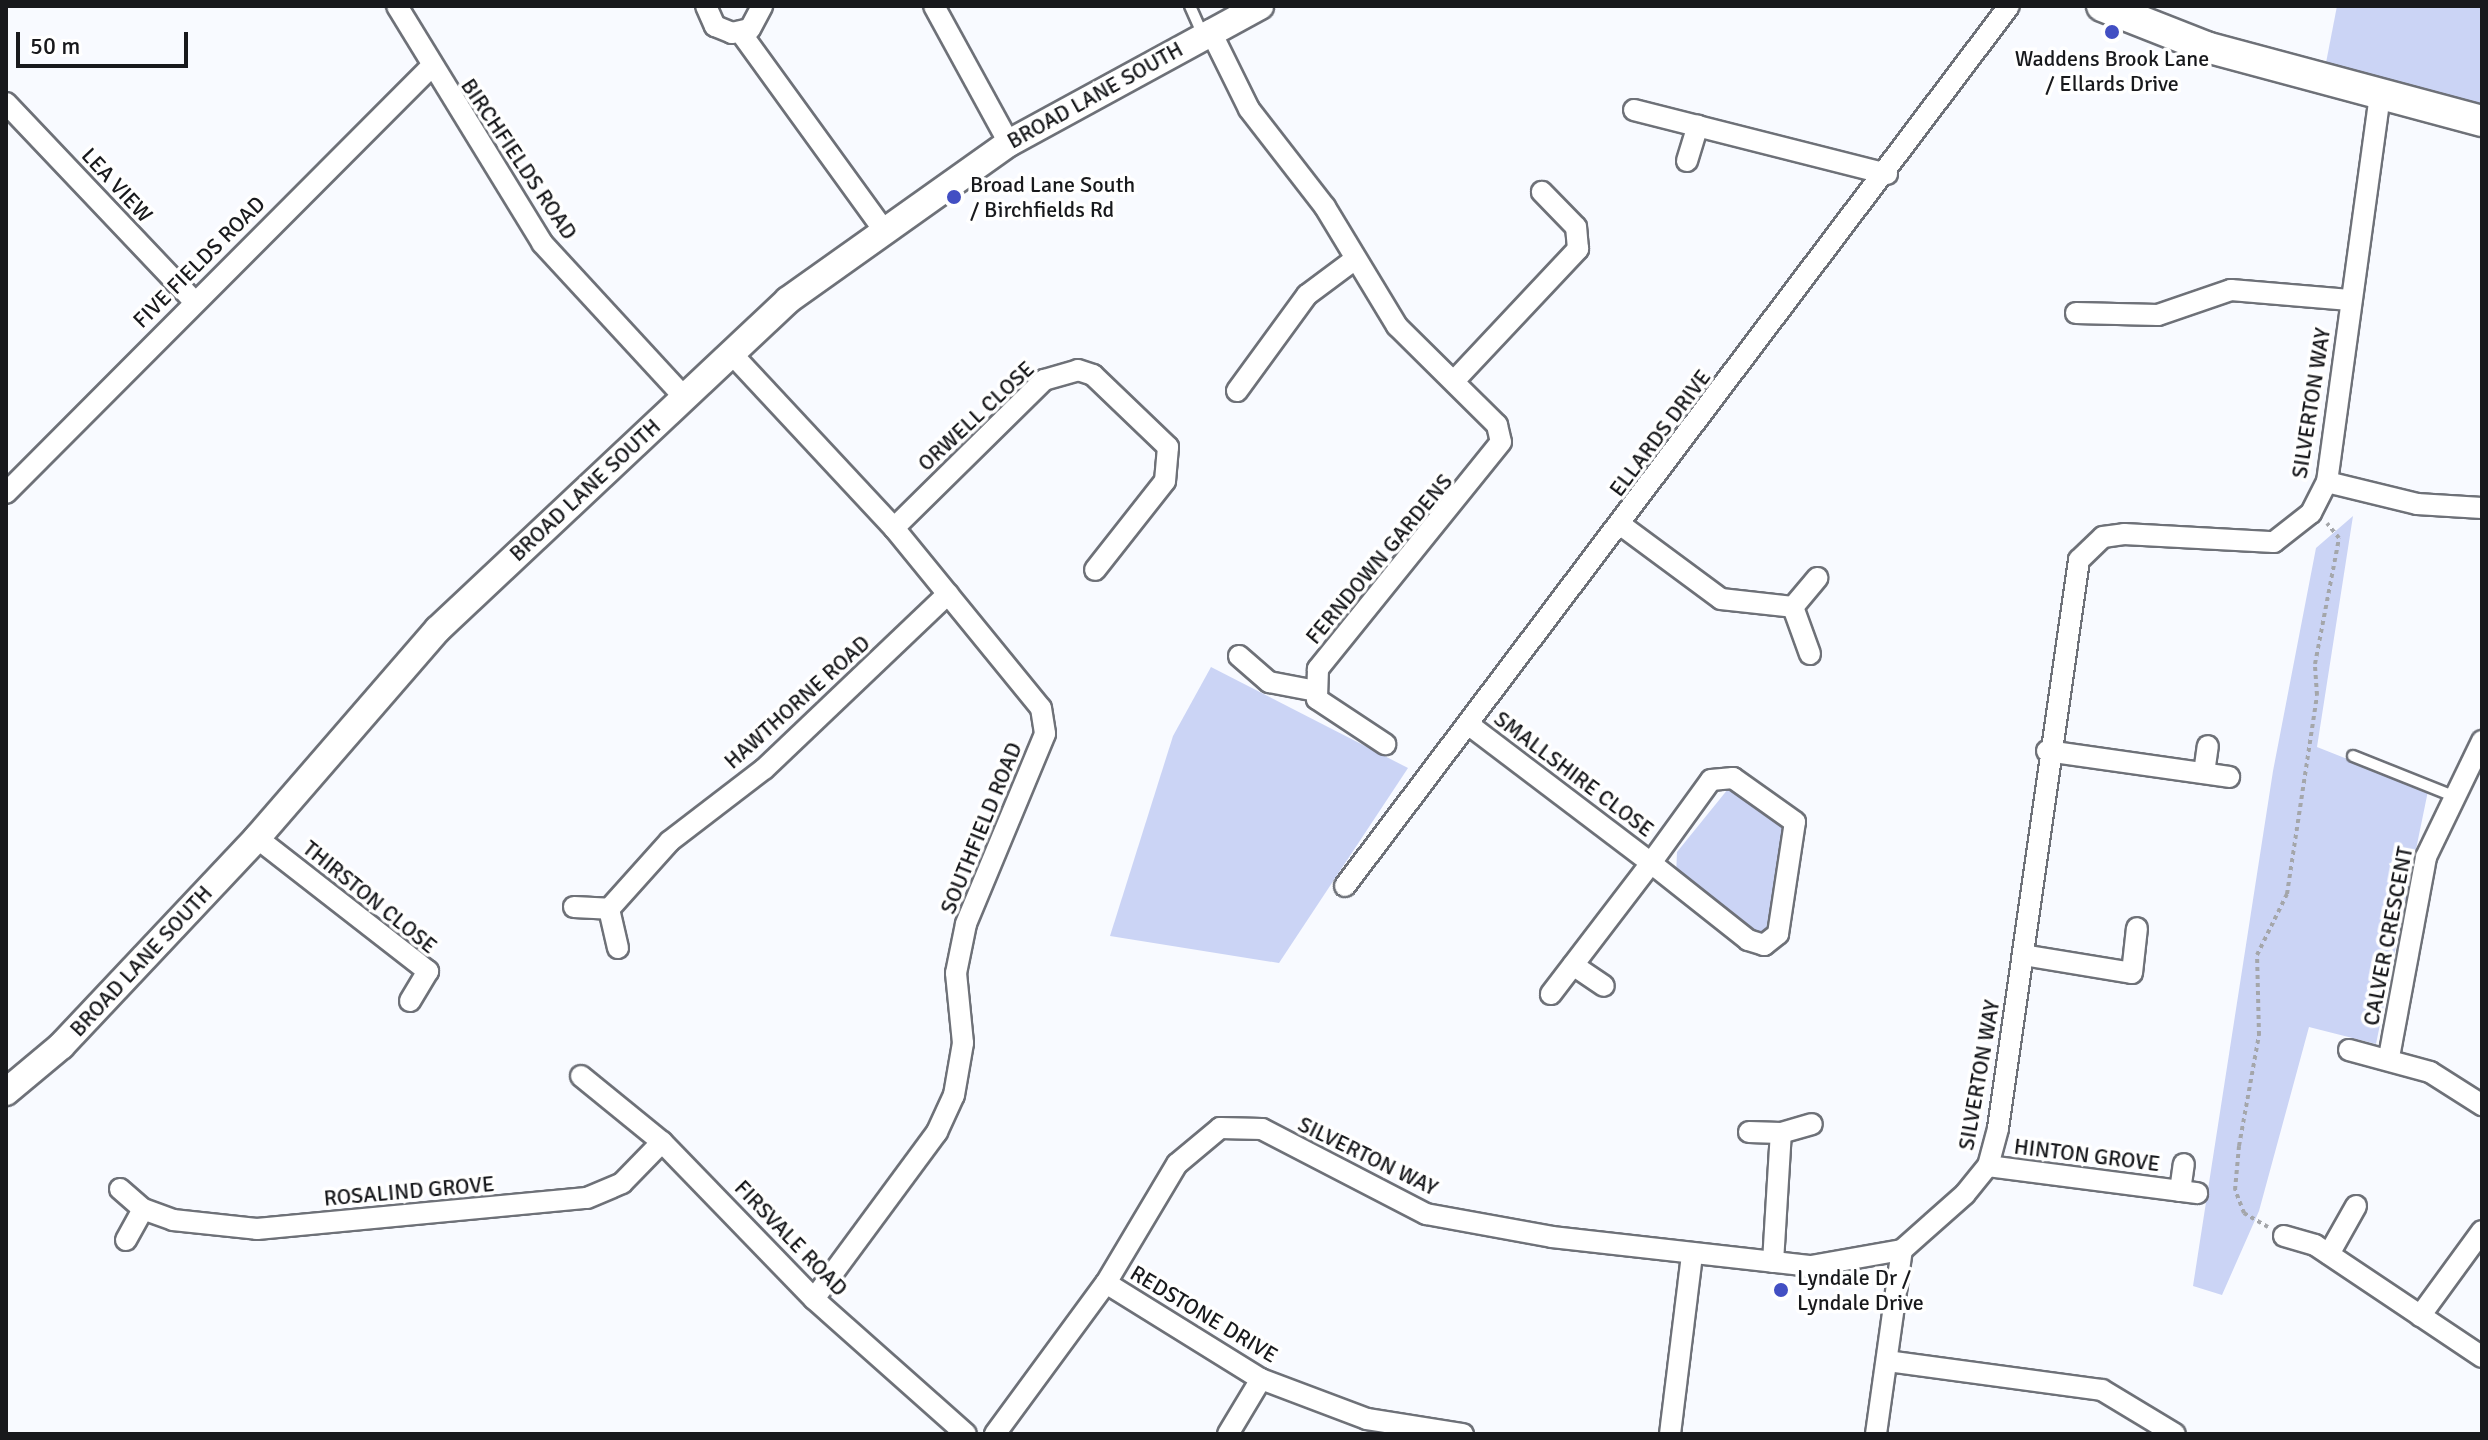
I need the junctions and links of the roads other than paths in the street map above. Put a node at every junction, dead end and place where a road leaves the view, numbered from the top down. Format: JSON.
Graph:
{"nodes":[{"id":1,"x":397,"y":6,"type":"edge"},
{"id":2,"x":706,"y":6,"type":"edge"},
{"id":3,"x":762,"y":6,"type":"edge"},
{"id":4,"x":934,"y":6,"type":"edge"},
{"id":5,"x":1190,"y":6,"type":"edge"},
{"id":6,"x":1260,"y":6,"type":"edge"},
{"id":7,"x":2009,"y":6,"type":"edge"},
{"id":8,"x":2102,"y":6,"type":"edge"},
{"id":9,"x":1207,"y":32,"type":"junction"},
{"id":10,"x":741,"y":33,"type":"junction"},
{"id":11,"x":429,"y":69,"type":"junction"},
{"id":12,"x":2380,"y":94,"type":"junction"},
{"id":13,"x":6,"y":103,"type":"edge"},
{"id":14,"x":1634,"y":110,"type":"dead end"},
{"id":15,"x":2482,"y":121,"type":"edge"},
{"id":16,"x":1698,"y":126,"type":"junction"},
{"id":17,"x":1009,"y":143,"type":"junction"},
{"id":18,"x":1687,"y":161,"type":"dead end"},
{"id":19,"x":1887,"y":174,"type":"junction"},
{"id":20,"x":1542,"y":192,"type":"dead end"},
{"id":21,"x":882,"y":228,"type":"junction"},
{"id":22,"x":1354,"y":260,"type":"junction"},
{"id":23,"x":193,"y":300,"type":"junction"},
{"id":24,"x":2350,"y":300,"type":"junction"},
{"id":25,"x":2076,"y":313,"type":"dead end"},
{"id":26,"x":730,"y":352,"type":"junction"},
{"id":27,"x":1455,"y":380,"type":"junction"},
{"id":28,"x":1237,"y":391,"type":"dead end"},
{"id":29,"x":684,"y":397,"type":"junction"},
{"id":30,"x":2327,"y":482,"type":"junction"},
{"id":31,"x":6,"y":493,"type":"edge"},
{"id":32,"x":2482,"y":508,"type":"edge"},
{"id":33,"x":1621,"y":525,"type":"junction"},
{"id":34,"x":894,"y":528,"type":"junction"},
{"id":35,"x":1095,"y":570,"type":"dead end"},
{"id":36,"x":1817,"y":578,"type":"dead end"},
{"id":37,"x":948,"y":594,"type":"junction"},
{"id":38,"x":1793,"y":607,"type":"junction"},
{"id":39,"x":1810,"y":654,"type":"dead end"},
{"id":40,"x":1239,"y":656,"type":"dead end"},
{"id":41,"x":1316,"y":691,"type":"junction"},
{"id":42,"x":1468,"y":724,"type":"junction"},
{"id":43,"x":2482,"y":741,"type":"edge"},
{"id":44,"x":1385,"y":744,"type":"dead end"},
{"id":45,"x":2208,"y":746,"type":"dead end"},
{"id":46,"x":2047,"y":751,"type":"junction"},
{"id":47,"x":2353,"y":756,"type":"dead end"},
{"id":48,"x":2204,"y":773,"type":"junction"},
{"id":49,"x":2229,"y":777,"type":"dead end"},
{"id":50,"x":2453,"y":796,"type":"junction"},
{"id":51,"x":257,"y":838,"type":"junction"},
{"id":52,"x":1651,"y":863,"type":"junction"},
{"id":53,"x":1345,"y":886,"type":"dead end"},
{"id":54,"x":574,"y":907,"type":"dead end"},
{"id":55,"x":609,"y":909,"type":"junction"},
{"id":56,"x":2137,"y":928,"type":"dead end"},
{"id":57,"x":618,"y":948,"type":"dead end"},
{"id":58,"x":2023,"y":955,"type":"junction"},
{"id":59,"x":1573,"y":965,"type":"junction"},
{"id":60,"x":1604,"y":986,"type":"dead end"},
{"id":61,"x":1551,"y":994,"type":"dead end"},
{"id":62,"x":410,"y":1001,"type":"dead end"},
{"id":63,"x":2349,"y":1050,"type":"dead end"},
{"id":64,"x":2389,"y":1057,"type":"junction"},
{"id":65,"x":581,"y":1076,"type":"dead end"},
{"id":66,"x":6,"y":1092,"type":"edge"},
{"id":67,"x":2482,"y":1105,"type":"edge"},
{"id":68,"x":1812,"y":1124,"type":"dead end"},
{"id":69,"x":1749,"y":1132,"type":"dead end"},
{"id":70,"x":1781,"y":1133,"type":"junction"},
{"id":71,"x":662,"y":1142,"type":"junction"},
{"id":72,"x":2184,"y":1164,"type":"dead end"},
{"id":73,"x":1988,"y":1166,"type":"junction"},
{"id":74,"x":120,"y":1189,"type":"dead end"},
{"id":75,"x":2356,"y":1206,"type":"dead end"},
{"id":76,"x":143,"y":1209,"type":"junction"},
{"id":77,"x":2482,"y":1231,"type":"edge"},
{"id":78,"x":2284,"y":1236,"type":"road end"},
{"id":79,"x":126,"y":1240,"type":"dead end"},
{"id":80,"x":1902,"y":1250,"type":"junction"},
{"id":81,"x":1692,"y":1254,"type":"junction"},
{"id":82,"x":2329,"y":1254,"type":"junction"},
{"id":83,"x":1773,"y":1262,"type":"junction"},
{"id":84,"x":1106,"y":1283,"type":"junction"},
{"id":85,"x":814,"y":1299,"type":"junction"},
{"id":86,"x":2420,"y":1316,"type":"junction"},
{"id":87,"x":2482,"y":1357,"type":"edge"},
{"id":88,"x":1887,"y":1361,"type":"junction"},
{"id":89,"x":1261,"y":1379,"type":"junction"},
{"id":90,"x":966,"y":1434,"type":"edge"},
{"id":91,"x":995,"y":1434,"type":"edge"},
{"id":92,"x":1228,"y":1434,"type":"edge"},
{"id":93,"x":1441,"y":1434,"type":"edge"},
{"id":94,"x":1463,"y":1434,"type":"edge"},
{"id":95,"x":1670,"y":1434,"type":"edge"},
{"id":96,"x":1876,"y":1434,"type":"edge"},
{"id":97,"x":2175,"y":1434,"type":"edge"}],
"edges":[{"from":1,"to":11,"type":"street","name":"BIRCHFIELDS ROAD"},
{"from":2,"to":10,"type":"street"},
{"from":3,"to":10,"type":"street"},
{"from":4,"to":17,"type":"street"},
{"from":5,"to":9,"type":"lane"},
{"from":6,"to":9,"type":"street","name":"BROAD LANE SOUTH"},
{"from":7,"to":19,"type":"street","name":"ELLARDS DRIVE"},
{"from":8,"to":12,"type":"main road"},
{"from":9,"to":17,"type":"street","name":"BROAD LANE SOUTH"},
{"from":9,"to":22,"type":"street"},
{"from":10,"to":21,"type":"street"},
{"from":11,"to":23,"type":"street","name":"FIVE FIELDS ROAD"},
{"from":11,"to":29,"type":"street","name":"BIRCHFIELDS ROAD"},
{"from":12,"to":15,"type":"main road"},
{"from":12,"to":24,"type":"street","name":"SILVERTON WAY"},
{"from":13,"to":23,"type":"street","name":"LEA VIEW"},
{"from":14,"to":16,"type":"street"},
{"from":16,"to":18,"type":"street"},
{"from":16,"to":19,"type":"street"},
{"from":17,"to":21,"type":"street","name":"BROAD LANE SOUTH"},
{"from":19,"to":33,"type":"street","name":"ELLARDS DRIVE"},
{"from":20,"to":27,"type":"street"},
{"from":21,"to":26,"type":"street","name":"BROAD LANE SOUTH"},
{"from":22,"to":27,"type":"street"},
{"from":22,"to":28,"type":"street"},
{"from":23,"to":31,"type":"street","name":"FIVE FIELDS ROAD"},
{"from":24,"to":25,"type":"street"},
{"from":24,"to":30,"type":"street","name":"SILVERTON WAY"},
{"from":26,"to":29,"type":"street","name":"BROAD LANE SOUTH"},
{"from":26,"to":34,"type":"street","name":"SOUTHFIELD ROAD"},
{"from":27,"to":41,"type":"street","name":"FERNDOWN GARDENS"},
{"from":29,"to":51,"type":"street","name":"BROAD LANE SOUTH"},
{"from":30,"to":32,"type":"street"},
{"from":30,"to":46,"type":"street","name":"SILVERTON WAY"},
{"from":33,"to":38,"type":"street"},
{"from":33,"to":42,"type":"street","name":"ELLARDS DRIVE"},
{"from":34,"to":35,"type":"street","name":"ORWELL CLOSE"},
{"from":34,"to":37,"type":"street","name":"SOUTHFIELD ROAD"},
{"from":36,"to":38,"type":"street"},
{"from":37,"to":55,"type":"street","name":"HAWTHORNE ROAD"},
{"from":37,"to":85,"type":"street","name":"SOUTHFIELD ROAD"},
{"from":38,"to":39,"type":"street"},
{"from":40,"to":41,"type":"street"},
{"from":41,"to":44,"type":"street"},
{"from":42,"to":52,"type":"street","name":"SMALLSHIRE CLOSE"},
{"from":42,"to":53,"type":"street","name":"ELLARDS DRIVE"},
{"from":43,"to":50,"type":"street","name":"CALVER CRESCENT"},
{"from":45,"to":48,"type":"street"},
{"from":46,"to":48,"type":"street"},
{"from":46,"to":58,"type":"street","name":"SILVERTON WAY"},
{"from":47,"to":50,"type":"lane"},
{"from":48,"to":49,"type":"street"},
{"from":50,"to":64,"type":"street","name":"CALVER CRESCENT"},
{"from":51,"to":62,"type":"street","name":"THIRSTON CLOSE"},
{"from":51,"to":66,"type":"street","name":"BROAD LANE SOUTH"},
{"from":52,"to":52,"type":"street","name":"SMALLSHIRE CLOSE"},
{"from":52,"to":59,"type":"street","name":"SMALLSHIRE CLOSE"},
{"from":54,"to":55,"type":"street"},
{"from":55,"to":57,"type":"street"},
{"from":56,"to":58,"type":"street"},
{"from":58,"to":73,"type":"street","name":"SILVERTON WAY"},
{"from":59,"to":60,"type":"street"},
{"from":59,"to":61,"type":"street","name":"SMALLSHIRE CLOSE"},
{"from":63,"to":64,"type":"street","name":"CALVER CRESCENT"},
{"from":64,"to":67,"type":"street","name":"CALVER CRESCENT"},
{"from":65,"to":71,"type":"street","name":"FIRSVALE ROAD"},
{"from":68,"to":70,"type":"street"},
{"from":69,"to":70,"type":"street"},
{"from":70,"to":83,"type":"street"},
{"from":71,"to":76,"type":"street","name":"ROSALIND GROVE"},
{"from":71,"to":85,"type":"street","name":"FIRSVALE ROAD"},
{"from":72,"to":73,"type":"street","name":"HINTON GROVE"},
{"from":73,"to":80,"type":"street","name":"SILVERTON WAY"},
{"from":74,"to":76,"type":"street"},
{"from":75,"to":82,"type":"street"},
{"from":76,"to":79,"type":"street"},
{"from":77,"to":86,"type":"street"},
{"from":78,"to":82,"type":"street"},
{"from":80,"to":83,"type":"street","name":"SILVERTON WAY"},
{"from":80,"to":88,"type":"street"},
{"from":81,"to":83,"type":"street","name":"SILVERTON WAY"},
{"from":81,"to":84,"type":"street","name":"SILVERTON WAY"},
{"from":81,"to":95,"type":"street"},
{"from":82,"to":86,"type":"street"},
{"from":84,"to":89,"type":"street","name":"REDSTONE DRIVE"},
{"from":84,"to":91,"type":"street","name":"SILVERTON WAY"},
{"from":85,"to":90,"type":"street","name":"FIRSVALE ROAD"},
{"from":86,"to":87,"type":"street"},
{"from":88,"to":96,"type":"street"},
{"from":88,"to":97,"type":"street"},
{"from":89,"to":92,"type":"street"},
{"from":89,"to":93,"type":"street","name":"REDSTONE DRIVE"},
{"from":93,"to":94,"type":"street","name":"REDSTONE DRIVE"}]}
